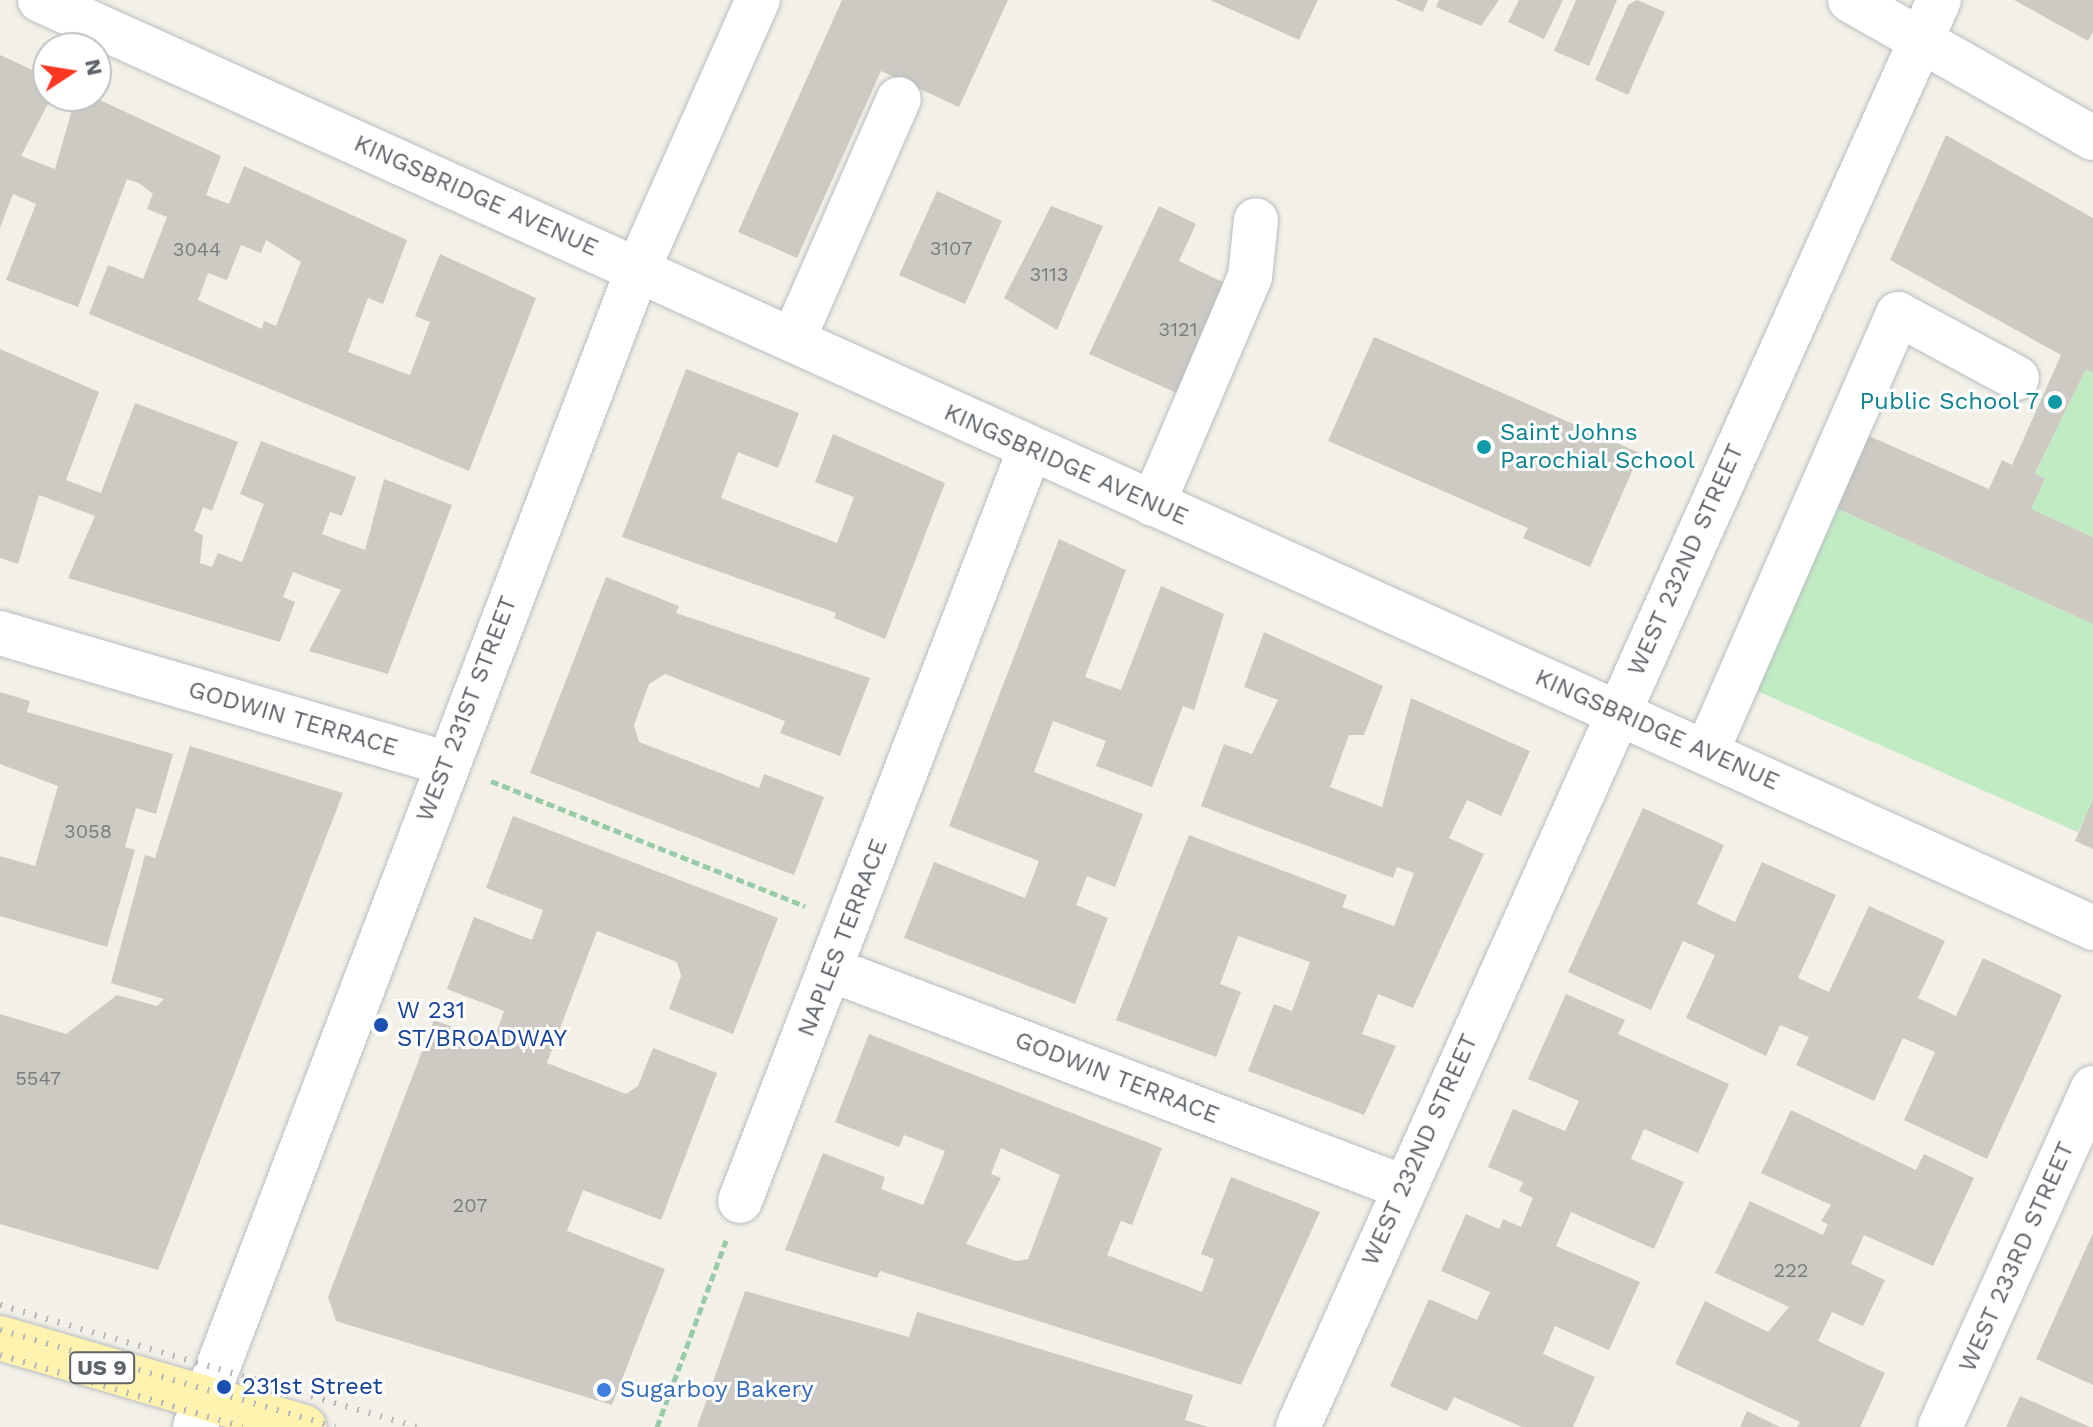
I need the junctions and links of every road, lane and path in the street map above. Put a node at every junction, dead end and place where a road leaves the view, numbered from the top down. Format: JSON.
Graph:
{"nodes":[{"id":1,"x":40,"y":0,"type":"edge"},
{"id":2,"x":758,"y":0,"type":"edge"},
{"id":3,"x":1850,"y":0,"type":"edge"},
{"id":4,"x":1939,"y":0,"type":"edge"},
{"id":5,"x":1921,"y":40,"type":"junction"},
{"id":6,"x":899,"y":99,"type":"dead end"},
{"id":7,"x":2093,"y":138,"type":"edge"},
{"id":8,"x":1256,"y":220,"type":"dead end"},
{"id":9,"x":638,"y":269,"type":"junction"},
{"id":10,"x":793,"y":340,"type":"junction"},
{"id":11,"x":2017,"y":378,"type":"dead end"},
{"id":12,"x":1030,"y":449,"type":"junction"},
{"id":13,"x":1153,"y":504,"type":"junction"},
{"id":14,"x":0,"y":633,"type":"edge"},
{"id":15,"x":1617,"y":713,"type":"junction"},
{"id":16,"x":1707,"y":751,"type":"junction"},
{"id":17,"x":445,"y":763,"type":"junction"},
{"id":18,"x":850,"y":923,"type":"junction"},
{"id":19,"x":2093,"y":928,"type":"edge"},
{"id":20,"x":832,"y":970,"type":"junction"},
{"id":21,"x":2093,"y":1088,"type":"edge"},
{"id":22,"x":1403,"y":1187,"type":"junction"},
{"id":23,"x":740,"y":1201,"type":"joint"},
{"id":24,"x":0,"y":1338,"type":"edge"},
{"id":25,"x":199,"y":1412,"type":"edge"},
{"id":26,"x":304,"y":1427,"type":"edge"},
{"id":27,"x":657,"y":1427,"type":"edge"},
{"id":28,"x":1298,"y":1427,"type":"edge"},
{"id":29,"x":1940,"y":1427,"type":"edge"}],
"edges":[{"from":1,"to":9,"type":"street","name":"KINGSBRIDGE AVENUE"},
{"from":2,"to":9,"type":"street","name":"WEST 231ST STREET"},
{"from":3,"to":5,"type":"street"},
{"from":4,"to":5,"type":"street","name":"WEST 232ND STREET"},
{"from":5,"to":7,"type":"street"},
{"from":5,"to":15,"type":"street","name":"WEST 232ND STREET"},
{"from":6,"to":10,"type":"street"},
{"from":8,"to":13,"type":"street"},
{"from":9,"to":10,"type":"street","name":"KINGSBRIDGE AVENUE"},
{"from":9,"to":17,"type":"street","name":"WEST 231ST STREET"},
{"from":10,"to":12,"type":"street","name":"KINGSBRIDGE AVENUE"},
{"from":11,"to":16,"type":"street"},
{"from":12,"to":13,"type":"street","name":"KINGSBRIDGE AVENUE"},
{"from":12,"to":18,"type":"street","name":"NAPLES TERRACE"},
{"from":13,"to":15,"type":"street","name":"KINGSBRIDGE AVENUE"},
{"from":14,"to":17,"type":"street","name":"GODWIN TERRACE"},
{"from":15,"to":16,"type":"street","name":"KINGSBRIDGE AVENUE"},
{"from":15,"to":22,"type":"street","name":"WEST 232ND STREET"},
{"from":16,"to":19,"type":"street","name":"KINGSBRIDGE AVENUE"},
{"from":17,"to":18,"type":"path"},
{"from":17,"to":25,"type":"street","name":"WEST 231ST STREET"},
{"from":18,"to":20,"type":"street","name":"NAPLES TERRACE"},
{"from":20,"to":22,"type":"street","name":"GODWIN TERRACE"},
{"from":20,"to":23,"type":"street","name":"NAPLES TERRACE"},
{"from":21,"to":29,"type":"street","name":"WEST 233RD STREET"},
{"from":22,"to":28,"type":"street","name":"WEST 232ND STREET"},
{"from":23,"to":27,"type":"path"},
{"from":24,"to":25,"type":"main road","number":"US 9"},
{"from":25,"to":26,"type":"main road","number":"US 9"}]}
